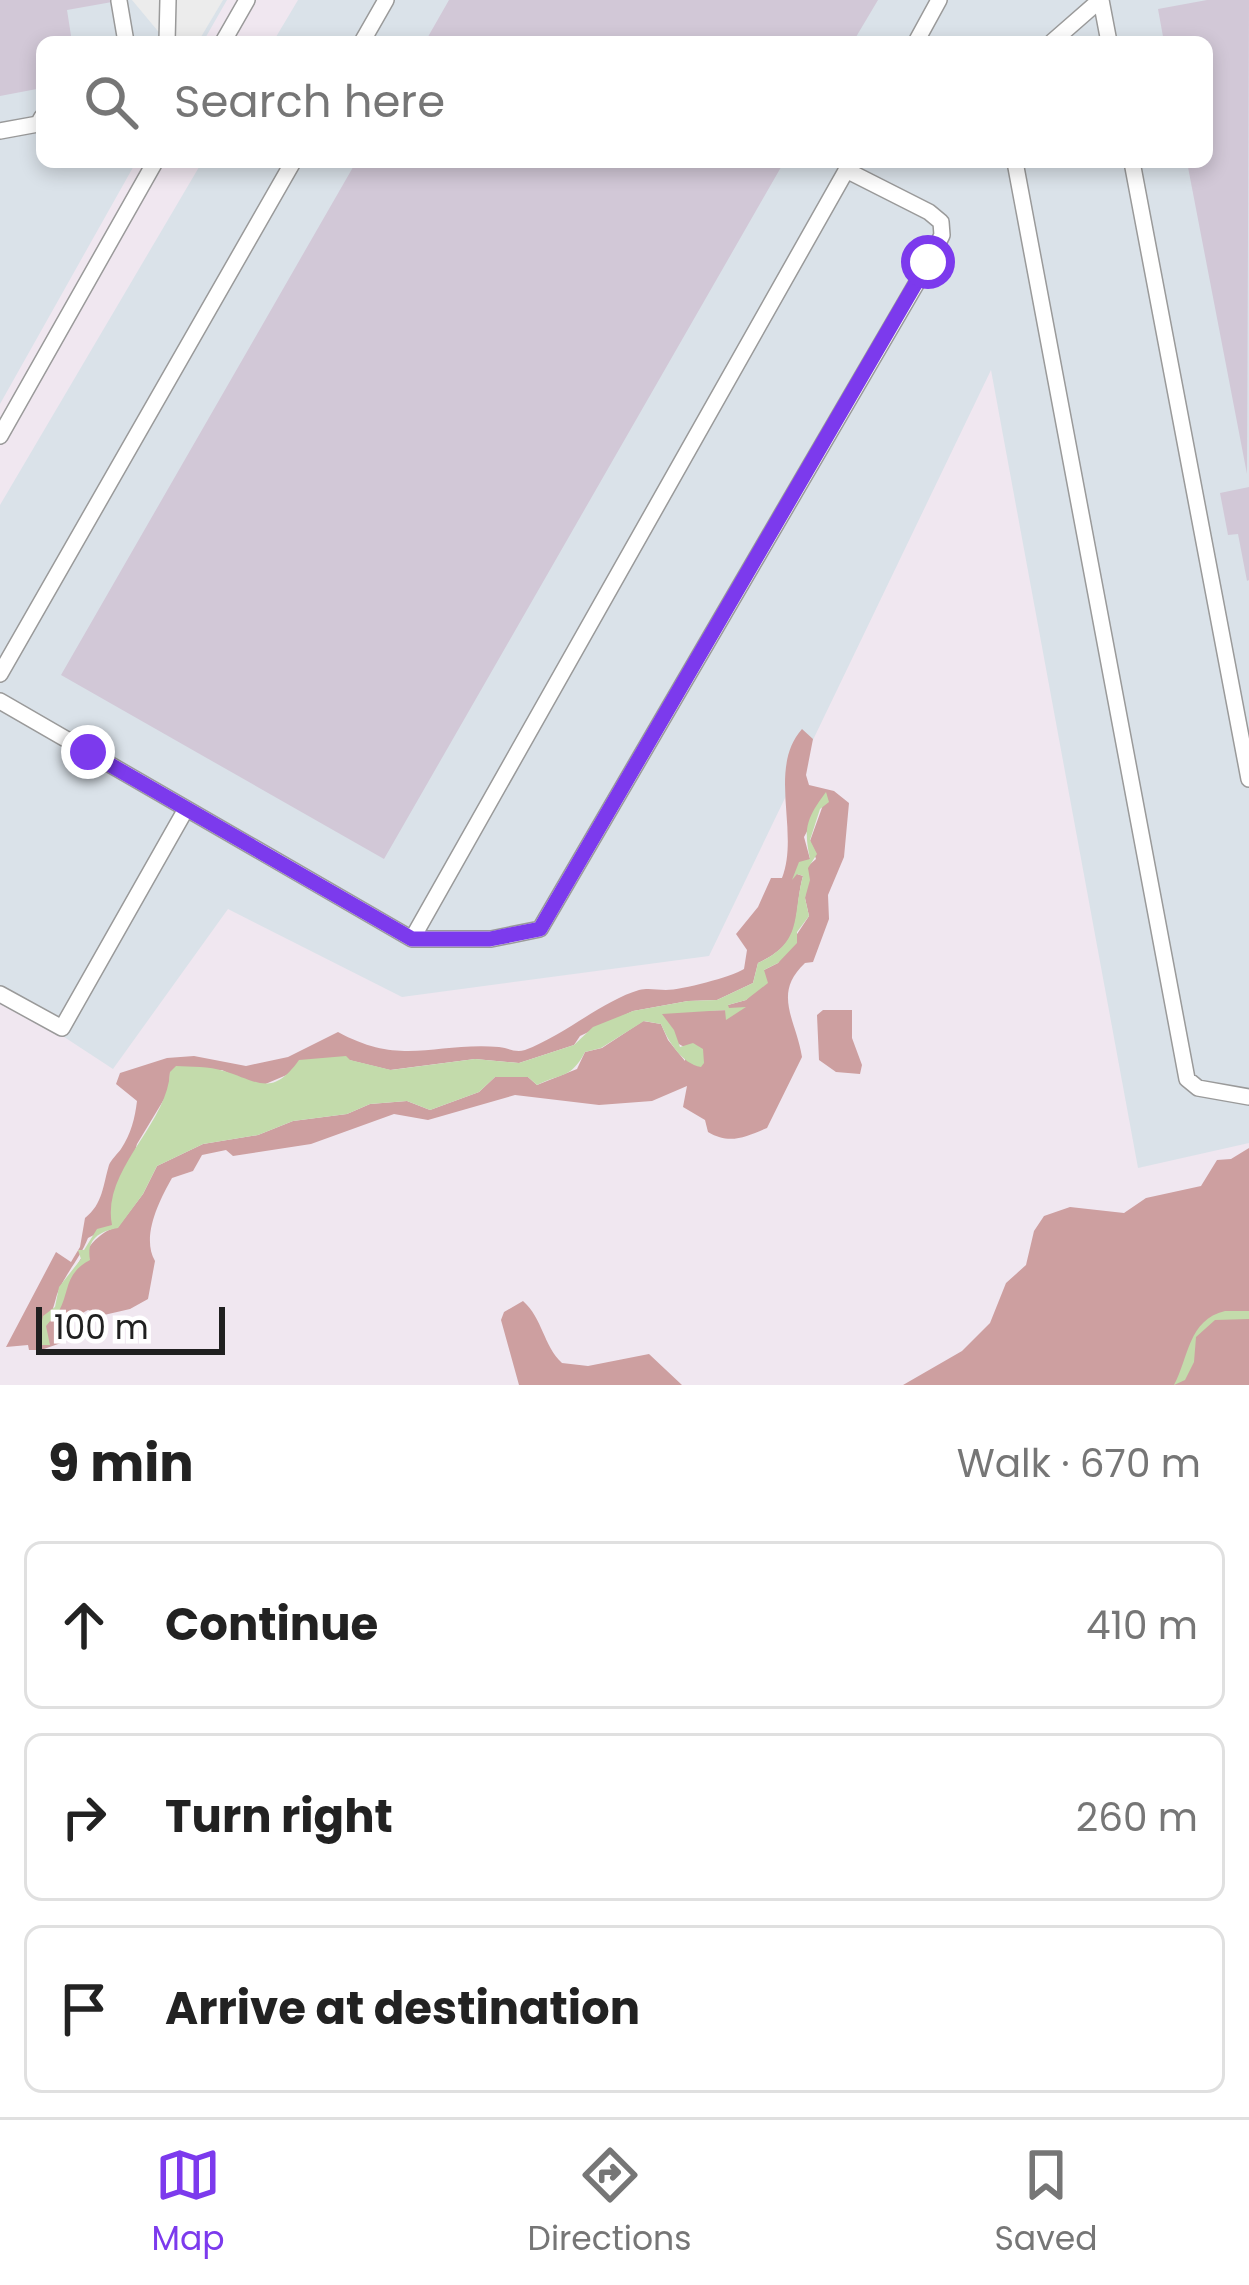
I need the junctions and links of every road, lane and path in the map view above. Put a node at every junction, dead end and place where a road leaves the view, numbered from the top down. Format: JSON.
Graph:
{"nodes":[{"id":1,"x":168,"y":0,"type":"edge"},
{"id":2,"x":247,"y":0,"type":"edge"},
{"id":3,"x":386,"y":0,"type":"edge"},
{"id":4,"x":938,"y":0,"type":"edge"},
{"id":5,"x":1101,"y":0,"type":"edge"},
{"id":6,"x":118,"y":1,"type":"edge"},
{"id":7,"x":125,"y":36,"type":"edge"},
{"id":8,"x":166,"y":36,"type":"edge"},
{"id":9,"x":226,"y":36,"type":"edge"},
{"id":10,"x":365,"y":36,"type":"edge"},
{"id":11,"x":919,"y":36,"type":"edge"},
{"id":12,"x":1059,"y":36,"type":"edge"},
{"id":13,"x":1108,"y":36,"type":"edge"},
{"id":14,"x":36,"y":124,"type":"edge"},
{"id":15,"x":0,"y":130,"type":"edge"},
{"id":16,"x":152,"y":168,"type":"edge"},
{"id":17,"x":290,"y":168,"type":"edge"},
{"id":18,"x":847,"y":168,"type":"edge"},
{"id":19,"x":852,"y":168,"type":"edge"},
{"id":20,"x":1016,"y":168,"type":"edge"},
{"id":21,"x":1133,"y":168,"type":"edge"},
{"id":22,"x":0,"y":436,"type":"edge"},
{"id":23,"x":0,"y":674,"type":"edge"},
{"id":24,"x":0,"y":701,"type":"edge"},
{"id":25,"x":1249,"y":779,"type":"edge"},
{"id":26,"x":187,"y":809,"type":"junction"},
{"id":27,"x":412,"y":939,"type":"junction"},
{"id":28,"x":0,"y":994,"type":"edge"},
{"id":29,"x":1249,"y":1097,"type":"edge"}],
"edges":[{"from":1,"to":8,"type":"street"},
{"from":2,"to":9,"type":"street"},
{"from":3,"to":10,"type":"street"},
{"from":4,"to":11,"type":"street"},
{"from":5,"to":12,"type":"street"},
{"from":5,"to":13,"type":"street"},
{"from":6,"to":7,"type":"street"},
{"from":14,"to":15,"type":"street"},
{"from":16,"to":22,"type":"street"},
{"from":17,"to":23,"type":"street"},
{"from":18,"to":27,"type":"street"},
{"from":19,"to":27,"type":"street"},
{"from":20,"to":29,"type":"street"},
{"from":21,"to":25,"type":"street"},
{"from":24,"to":26,"type":"street"},
{"from":26,"to":27,"type":"street"},
{"from":26,"to":28,"type":"street"}]}
